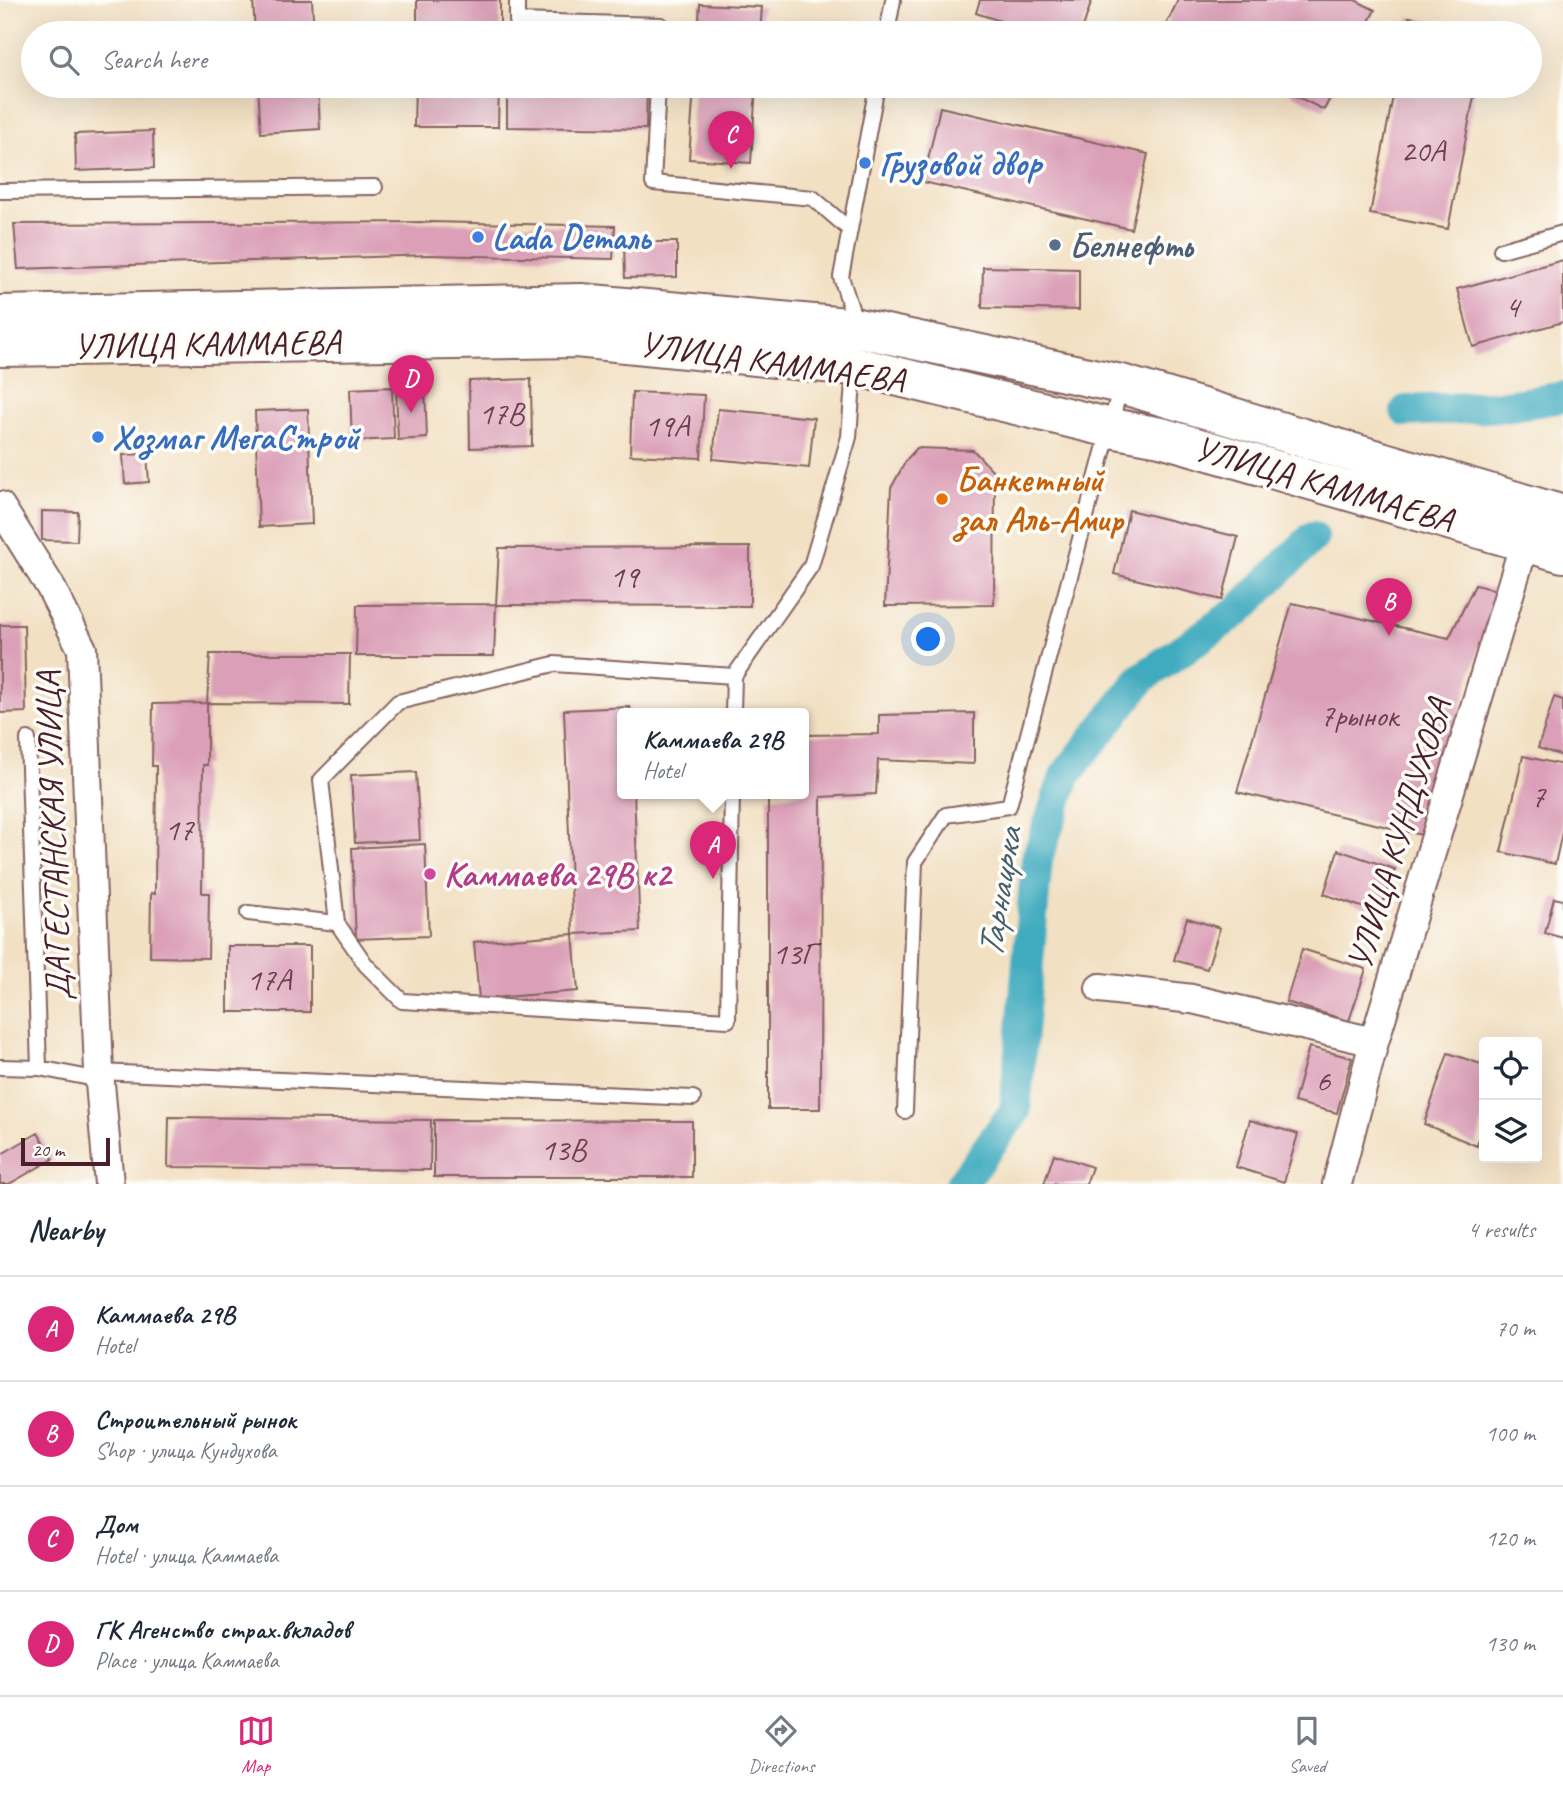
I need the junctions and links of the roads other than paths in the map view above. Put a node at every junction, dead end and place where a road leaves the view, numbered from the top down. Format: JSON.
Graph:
{"nodes":[{"id":1,"x":517,"y":0,"type":"edge"},
{"id":2,"x":893,"y":0,"type":"edge"},
{"id":3,"x":517,"y":21,"type":"edge"},
{"id":4,"x":889,"y":21,"type":"edge"},
{"id":5,"x":657,"y":98,"type":"edge"},
{"id":6,"x":875,"y":98,"type":"edge"},
{"id":7,"x":375,"y":187,"type":"dead end"},
{"id":8,"x":0,"y":191,"type":"edge"},
{"id":9,"x":850,"y":230,"type":"junction"},
{"id":10,"x":1563,"y":233,"type":"edge"},
{"id":11,"x":1502,"y":250,"type":"dead end"},
{"id":12,"x":0,"y":315,"type":"edge"},
{"id":13,"x":856,"y":347,"type":"junction"},
{"id":14,"x":0,"y":348,"type":"edge"},
{"id":15,"x":1121,"y":384,"type":"junction"},
{"id":16,"x":1111,"y":428,"type":"junction"},
{"id":17,"x":0,"y":506,"type":"edge"},
{"id":18,"x":1541,"y":522,"type":"edge"},
{"id":19,"x":1563,"y":553,"type":"edge"},
{"id":20,"x":734,"y":676,"type":"junction"},
{"id":21,"x":733,"y":708,"type":"edge"},
{"id":22,"x":28,"y":739,"type":"dead end"},
{"id":23,"x":732,"y":799,"type":"edge"},
{"id":24,"x":248,"y":913,"type":"dead end"},
{"id":25,"x":337,"y":923,"type":"junction"},
{"id":26,"x":1100,"y":988,"type":"dead end"},
{"id":27,"x":1374,"y":1042,"type":"junction"},
{"id":28,"x":0,"y":1067,"type":"edge"},
{"id":29,"x":39,"y":1068,"type":"junction"},
{"id":30,"x":99,"y":1076,"type":"junction"},
{"id":31,"x":693,"y":1098,"type":"dead end"},
{"id":32,"x":905,"y":1111,"type":"dead end"},
{"id":33,"x":109,"y":1184,"type":"edge"},
{"id":34,"x":1337,"y":1184,"type":"edge"}],
"edges":[{"from":1,"to":3,"type":"lane"},
{"from":2,"to":4,"type":"lane"},
{"from":5,"to":9,"type":"lane"},
{"from":6,"to":9,"type":"lane"},
{"from":7,"to":8,"type":"lane"},
{"from":9,"to":13,"type":"lane"},
{"from":10,"to":11,"type":"lane"},
{"from":12,"to":13,"type":"main road","name":"УЛИЦА КАММАЕВА"},
{"from":13,"to":14,"type":"main road","name":"УЛИЦА КАММАЕВА"},
{"from":13,"to":15,"type":"main road","name":"УЛИЦА КАММАЕВА"},
{"from":13,"to":16,"type":"main road","name":"УЛИЦА КАММАЕВА"},
{"from":13,"to":20,"type":"lane"},
{"from":15,"to":16,"type":"lane"},
{"from":15,"to":18,"type":"main road","name":"УЛИЦА КАММАЕВА"},
{"from":16,"to":18,"type":"main road","name":"УЛИЦА КАММАЕВА"},
{"from":16,"to":32,"type":"lane"},
{"from":17,"to":30,"type":"street","name":"ДАГЕСТАНСКАЯ УЛИЦА"},
{"from":18,"to":19,"type":"main road","name":"УЛИЦА КАММАЕВА"},
{"from":18,"to":27,"type":"street","name":"УЛИЦА КУНДУХОВА"},
{"from":20,"to":21,"type":"lane"},
{"from":20,"to":25,"type":"lane"},
{"from":22,"to":29,"type":"lane"},
{"from":23,"to":25,"type":"lane"},
{"from":24,"to":25,"type":"lane"},
{"from":26,"to":27,"type":"street"},
{"from":27,"to":34,"type":"street","name":"УЛИЦА КУНДУХОВА"},
{"from":28,"to":29,"type":"lane"},
{"from":29,"to":30,"type":"lane"},
{"from":30,"to":31,"type":"lane"},
{"from":30,"to":33,"type":"street","name":"ДАГЕСТАНСКАЯ УЛИЦА"}]}
